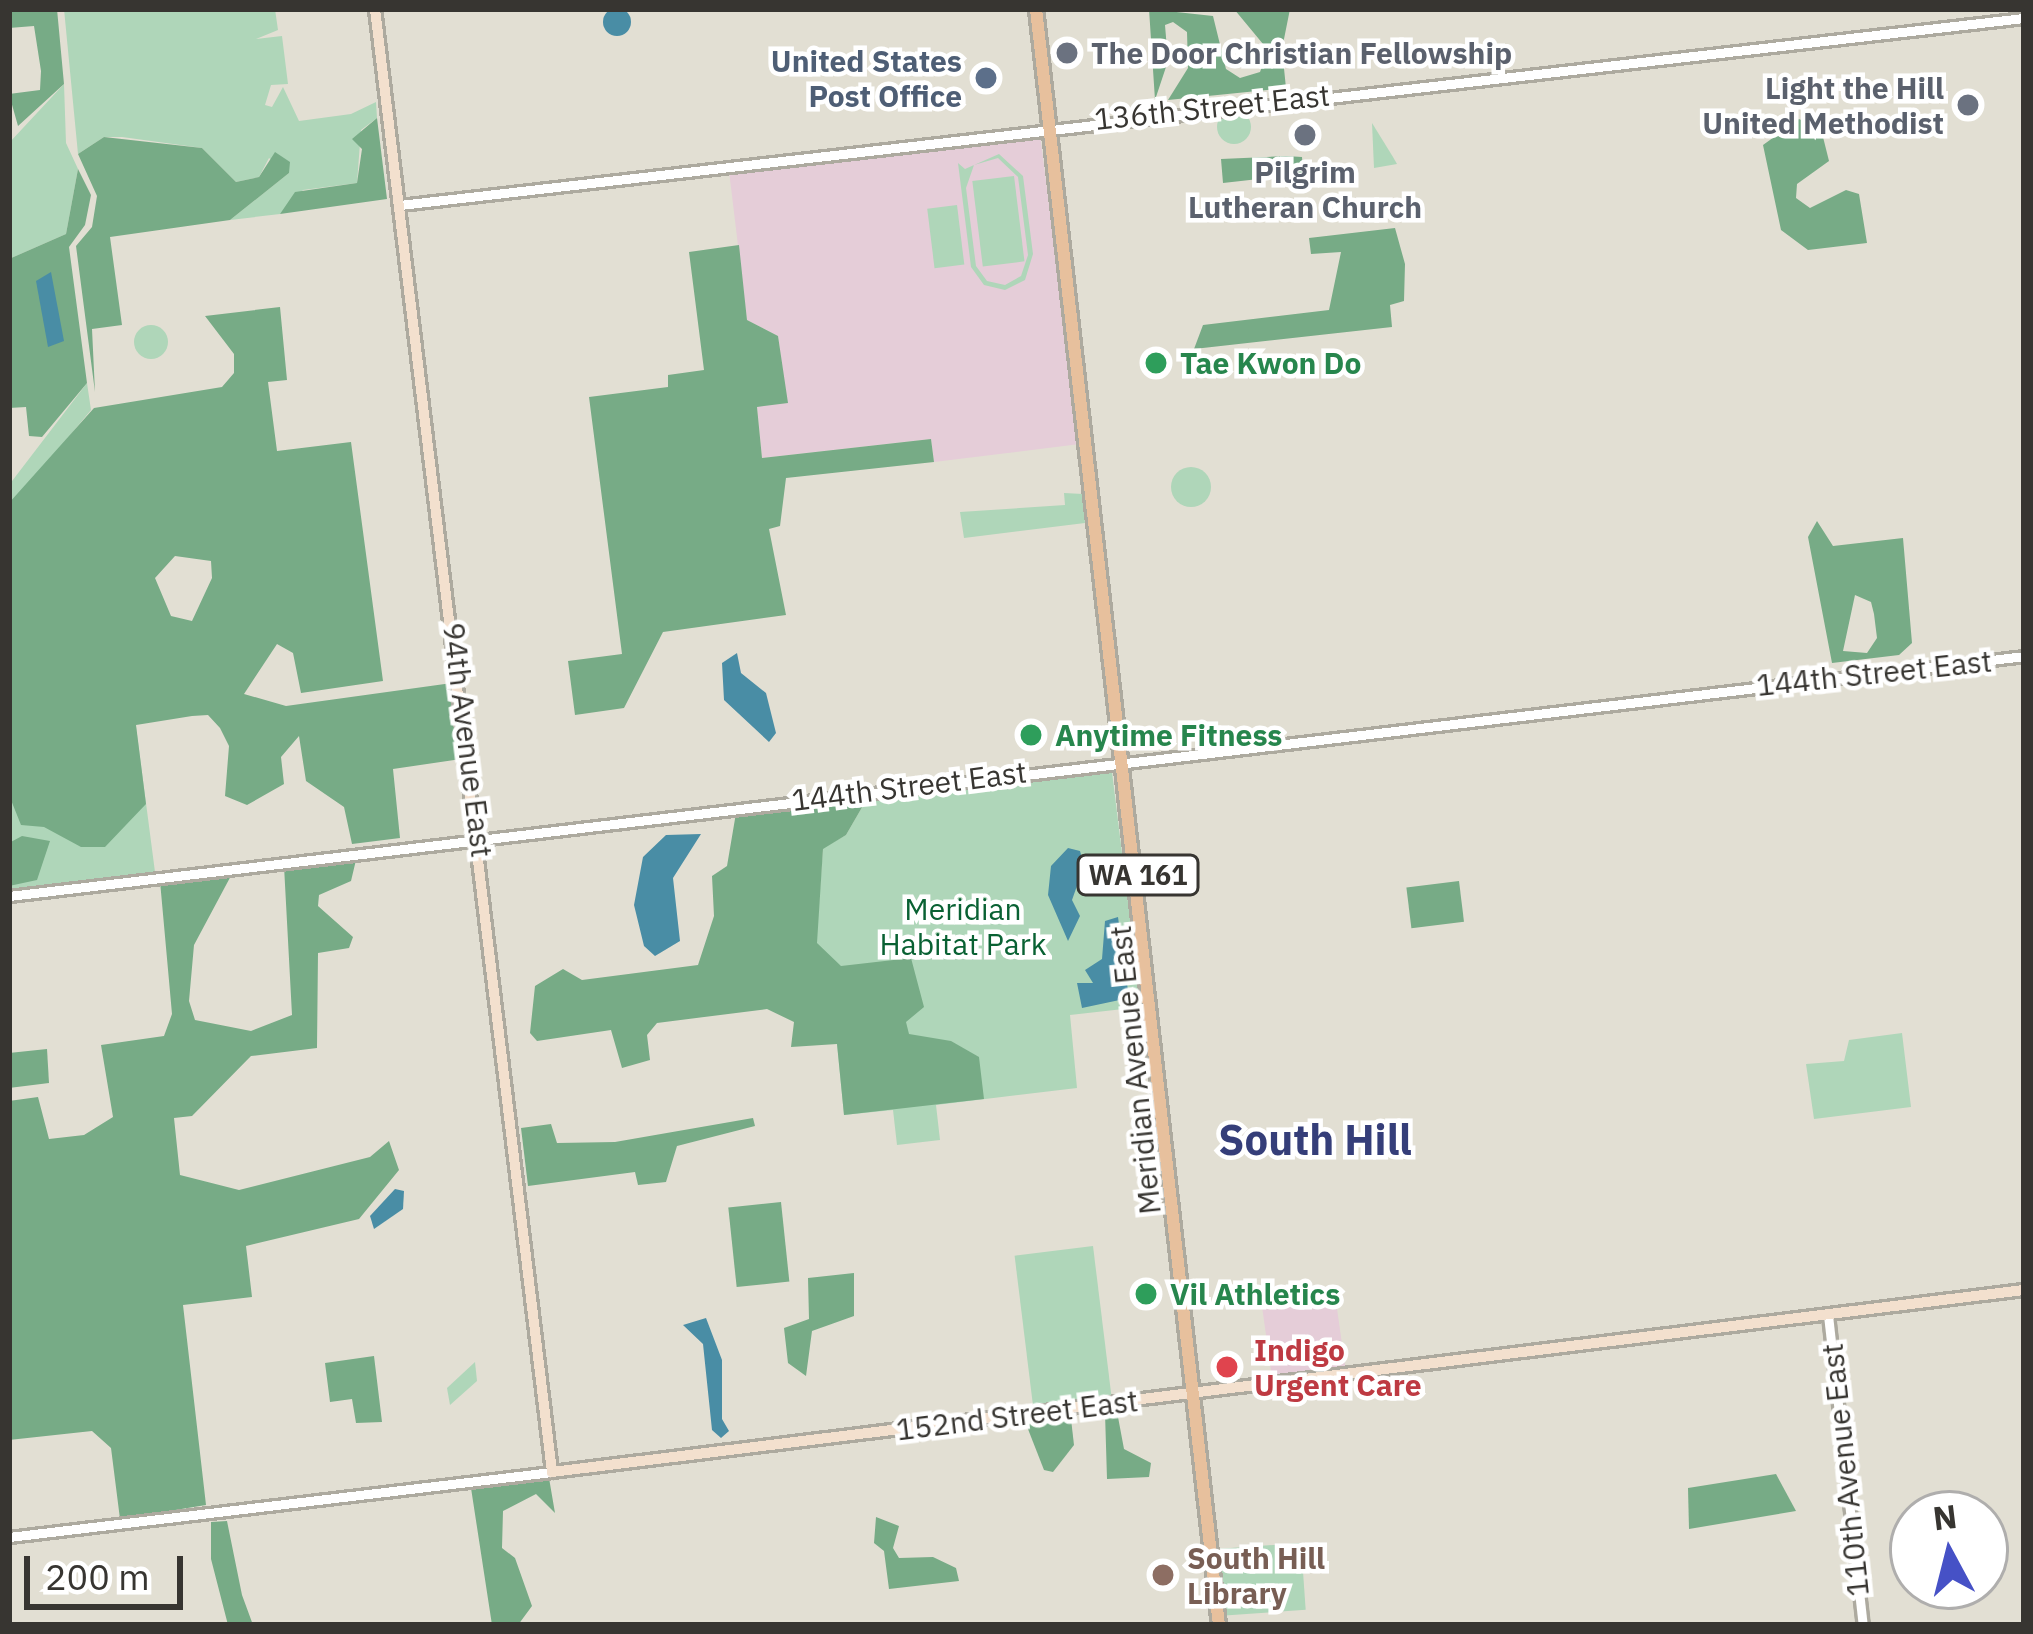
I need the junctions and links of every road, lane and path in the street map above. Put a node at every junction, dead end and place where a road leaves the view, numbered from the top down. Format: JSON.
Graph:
{"nodes":[{"id":1,"x":375,"y":9,"type":"edge"},
{"id":2,"x":1036,"y":9,"type":"edge"},
{"id":3,"x":2024,"y":18,"type":"edge"},
{"id":4,"x":1051,"y":125,"type":"junction"},
{"id":5,"x":400,"y":205,"type":"junction"},
{"id":6,"x":2024,"y":656,"type":"edge"},
{"id":7,"x":1125,"y":760,"type":"junction"},
{"id":8,"x":480,"y":838,"type":"junction"},
{"id":9,"x":9,"y":896,"type":"edge"},
{"id":10,"x":2024,"y":1290,"type":"edge"},
{"id":11,"x":1828,"y":1315,"type":"junction"},
{"id":12,"x":1194,"y":1394,"type":"junction"},
{"id":13,"x":552,"y":1472,"type":"junction"},
{"id":14,"x":9,"y":1538,"type":"edge"},
{"id":15,"x":1220,"y":1625,"type":"edge"},
{"id":16,"x":1863,"y":1625,"type":"edge"}],
"edges":[{"from":1,"to":5,"type":"main road","name":"94th Avenue East"},
{"from":2,"to":4,"type":"main road","name":"Meridian Avenue East","number":"WA 161"},
{"from":3,"to":4,"type":"street","name":"136th Street East"},
{"from":4,"to":5,"type":"street","name":"136th Street East"},
{"from":4,"to":7,"type":"main road","name":"Meridian Avenue East","number":"WA 161"},
{"from":5,"to":8,"type":"main road","name":"94th Avenue East"},
{"from":6,"to":7,"type":"street","name":"144th Street East"},
{"from":7,"to":8,"type":"street","name":"144th Street East"},
{"from":7,"to":12,"type":"main road","name":"Meridian Avenue East","number":"WA 161"},
{"from":8,"to":9,"type":"street","name":"144th Street East"},
{"from":8,"to":13,"type":"main road","name":"94th Avenue East"},
{"from":10,"to":11,"type":"main road","name":"152nd Street East"},
{"from":11,"to":12,"type":"main road","name":"152nd Street East"},
{"from":11,"to":16,"type":"street","name":"110th Avenue East"},
{"from":12,"to":13,"type":"main road","name":"152nd Street East"},
{"from":12,"to":15,"type":"main road","name":"Meridian Avenue East","number":"WA 161"},
{"from":13,"to":14,"type":"street","name":"152nd Street East"}]}
